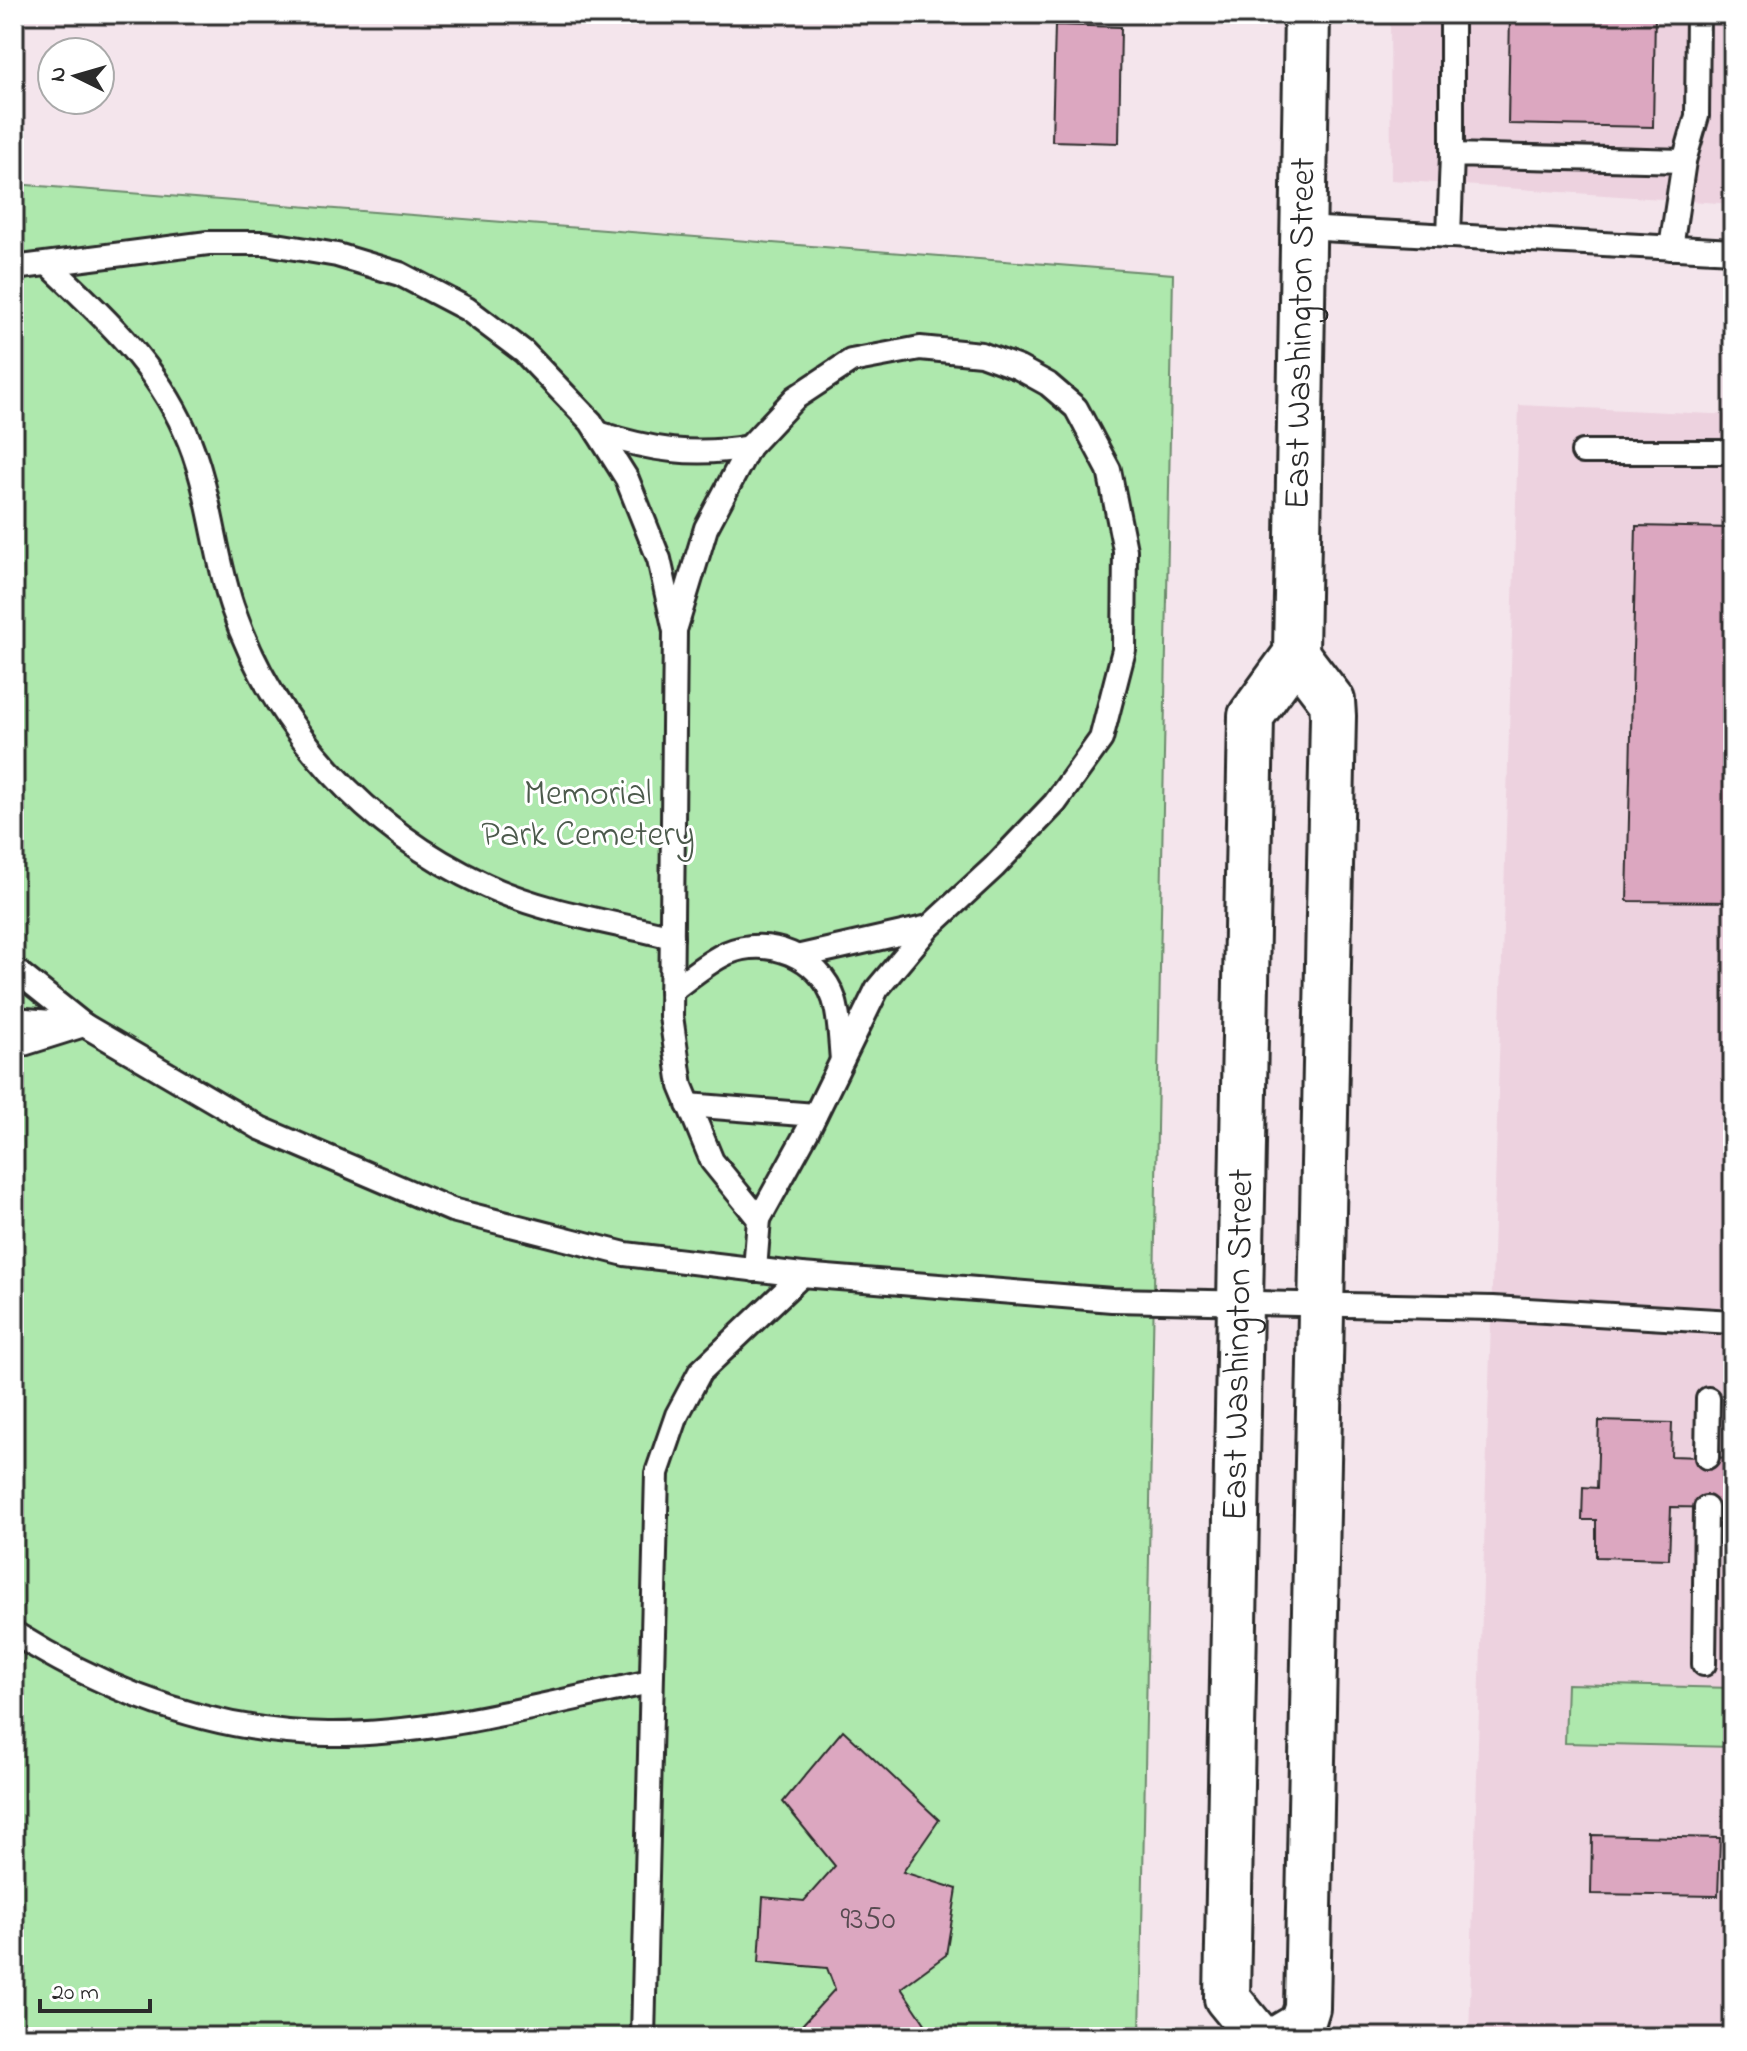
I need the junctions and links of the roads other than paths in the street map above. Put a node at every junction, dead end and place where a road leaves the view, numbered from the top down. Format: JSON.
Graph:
{"nodes":[{"id":1,"x":1307,"y":14,"type":"edge"},
{"id":2,"x":1452,"y":14,"type":"edge"},
{"id":3,"x":1698,"y":14,"type":"edge"},
{"id":4,"x":1452,"y":155,"type":"junction"},
{"id":5,"x":1684,"y":161,"type":"junction"},
{"id":6,"x":1303,"y":228,"type":"junction"},
{"id":7,"x":1449,"y":236,"type":"junction"},
{"id":8,"x":1671,"y":248,"type":"junction"},
{"id":9,"x":1733,"y":251,"type":"edge"},
{"id":10,"x":48,"y":264,"type":"junction"},
{"id":11,"x":14,"y":268,"type":"edge"},
{"id":12,"x":598,"y":433,"type":"junction"},
{"id":13,"x":749,"y":447,"type":"junction"},
{"id":14,"x":1583,"y":452,"type":"dead end"},
{"id":15,"x":1733,"y":452,"type":"edge"},
{"id":16,"x":675,"y":631,"type":"junction"},
{"id":17,"x":1296,"y":654,"type":"junction"},
{"id":18,"x":929,"y":927,"type":"junction"},
{"id":19,"x":672,"y":937,"type":"junction"},
{"id":20,"x":801,"y":956,"type":"junction"},
{"id":21,"x":14,"y":969,"type":"edge"},
{"id":22,"x":671,"y":991,"type":"junction"},
{"id":23,"x":14,"y":1019,"type":"edge"},
{"id":24,"x":84,"y":1025,"type":"junction"},
{"id":25,"x":14,"y":1047,"type":"edge"},
{"id":26,"x":842,"y":1060,"type":"junction"},
{"id":27,"x":688,"y":1105,"type":"junction"},
{"id":28,"x":815,"y":1115,"type":"junction"},
{"id":29,"x":759,"y":1219,"type":"junction"},
{"id":30,"x":755,"y":1270,"type":"junction"},
{"id":31,"x":802,"y":1275,"type":"junction"},
{"id":32,"x":1240,"y":1302,"type":"junction"},
{"id":33,"x":1322,"y":1305,"type":"junction"},
{"id":34,"x":1733,"y":1322,"type":"edge"},
{"id":35,"x":1708,"y":1399,"type":"dead end"},
{"id":36,"x":1707,"y":1457,"type":"dead end"},
{"id":37,"x":1706,"y":1508,"type":"dead end"},
{"id":38,"x":14,"y":1633,"type":"edge"},
{"id":39,"x":1704,"y":1664,"type":"dead end"},
{"id":40,"x":651,"y":1682,"type":"junction"},
{"id":41,"x":643,"y":2037,"type":"edge"},
{"id":42,"x":1259,"y":2037,"type":"edge"},
{"id":43,"x":1280,"y":2037,"type":"edge"}],
"edges":[{"from":1,"to":6,"type":"main road","name":"East Washington Street"},
{"from":2,"to":4,"type":"lane"},
{"from":3,"to":5,"type":"lane"},
{"from":4,"to":5,"type":"lane"},
{"from":4,"to":7,"type":"lane"},
{"from":5,"to":8,"type":"lane"},
{"from":6,"to":7,"type":"lane"},
{"from":6,"to":17,"type":"main road","name":"East Washington Street"},
{"from":7,"to":8,"type":"lane"},
{"from":8,"to":9,"type":"lane"},
{"from":10,"to":11,"type":"lane"},
{"from":10,"to":12,"type":"lane"},
{"from":10,"to":19,"type":"lane"},
{"from":12,"to":13,"type":"lane"},
{"from":12,"to":16,"type":"lane"},
{"from":13,"to":16,"type":"lane"},
{"from":13,"to":18,"type":"lane"},
{"from":14,"to":15,"type":"lane"},
{"from":16,"to":19,"type":"lane"},
{"from":17,"to":32,"type":"main road","name":"East Washington Street"},
{"from":17,"to":33,"type":"main road"},
{"from":18,"to":20,"type":"lane"},
{"from":18,"to":26,"type":"lane"},
{"from":19,"to":22,"type":"lane"},
{"from":20,"to":22,"type":"lane"},
{"from":20,"to":26,"type":"lane"},
{"from":21,"to":24,"type":"lane"},
{"from":22,"to":27,"type":"lane"},
{"from":23,"to":24,"type":"lane"},
{"from":24,"to":25,"type":"lane"},
{"from":24,"to":30,"type":"lane"},
{"from":26,"to":28,"type":"lane"},
{"from":27,"to":28,"type":"lane"},
{"from":27,"to":29,"type":"lane"},
{"from":28,"to":29,"type":"lane"},
{"from":29,"to":30,"type":"lane"},
{"from":30,"to":31,"type":"lane"},
{"from":31,"to":32,"type":"lane"},
{"from":31,"to":40,"type":"lane"},
{"from":32,"to":33,"type":"lane"},
{"from":32,"to":42,"type":"main road","name":"East Washington Street"},
{"from":33,"to":34,"type":"lane"},
{"from":33,"to":43,"type":"main road"},
{"from":35,"to":36,"type":"lane"},
{"from":37,"to":39,"type":"lane"},
{"from":38,"to":40,"type":"lane"},
{"from":40,"to":41,"type":"lane"}]}
